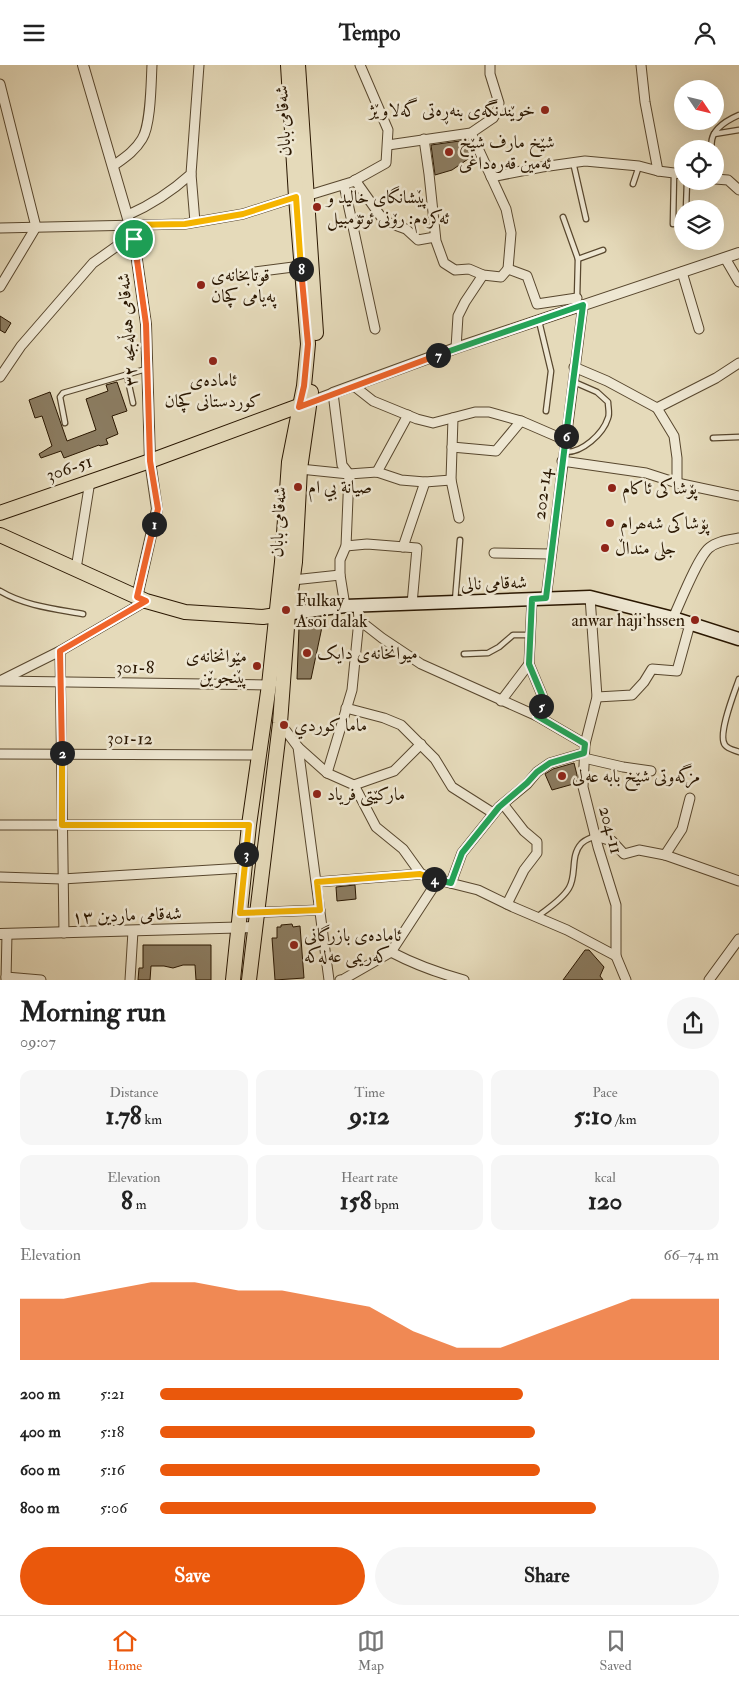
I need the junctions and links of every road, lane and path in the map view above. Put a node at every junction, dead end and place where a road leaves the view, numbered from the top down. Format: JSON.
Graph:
{"nodes":[{"id":1,"x":83,"y":65,"type":"edge"},
{"id":2,"x":152,"y":65,"type":"edge"},
{"id":3,"x":199,"y":65,"type":"edge"},
{"id":4,"x":288,"y":65,"type":"edge"},
{"id":5,"x":298,"y":65,"type":"edge"},
{"id":6,"x":360,"y":65,"type":"edge"},
{"id":7,"x":490,"y":65,"type":"edge"},
{"id":8,"x":641,"y":65,"type":"edge"},
{"id":9,"x":0,"y":84,"type":"edge"},
{"id":10,"x":739,"y":115,"type":"edge"},
{"id":11,"x":739,"y":130,"type":"edge"},
{"id":12,"x":471,"y":133,"type":"junction"},
{"id":13,"x":714,"y":134,"type":"junction"},
{"id":14,"x":424,"y":139,"type":"junction"},
{"id":15,"x":712,"y":140,"type":"edge"},
{"id":16,"x":388,"y":145,"type":"junction"},
{"id":17,"x":574,"y":162,"type":"junction"},
{"id":18,"x":113,"y":166,"type":"junction"},
{"id":19,"x":639,"y":166,"type":"junction"},
{"id":20,"x":658,"y":171,"type":"junction"},
{"id":21,"x":191,"y":173,"type":"junction"},
{"id":22,"x":674,"y":173,"type":"edge"},
{"id":23,"x":491,"y":177,"type":"junction"},
{"id":24,"x":355,"y":180,"type":"junction"},
{"id":25,"x":724,"y":180,"type":"edge"},
{"id":26,"x":632,"y":184,"type":"dead end"},
{"id":27,"x":344,"y":185,"type":"junction"},
{"id":28,"x":738,"y":189,"type":"edge"},
{"id":29,"x":676,"y":190,"type":"edge"},
{"id":30,"x":301,"y":197,"type":"junction"},
{"id":31,"x":563,"y":217,"type":"dead end"},
{"id":32,"x":586,"y":219,"type":"dead end"},
{"id":33,"x":129,"y":220,"type":"junction"},
{"id":34,"x":195,"y":222,"type":"junction"},
{"id":35,"x":672,"y":223,"type":"dead end"},
{"id":36,"x":36,"y":227,"type":"junction"},
{"id":37,"x":0,"y":228,"type":"edge"},
{"id":38,"x":435,"y":237,"type":"junction"},
{"id":39,"x":134,"y":239,"type":"junction"},
{"id":40,"x":603,"y":250,"type":"dead end"},
{"id":41,"x":739,"y":253,"type":"edge"},
{"id":42,"x":725,"y":257,"type":"junction"},
{"id":43,"x":578,"y":259,"type":"junction"},
{"id":44,"x":301,"y":266,"type":"junction"},
{"id":45,"x":508,"y":269,"type":"junction"},
{"id":46,"x":682,"y":272,"type":"junction"},
{"id":47,"x":254,"y":273,"type":"dead end"},
{"id":48,"x":483,"y":275,"type":"junction"},
{"id":49,"x":739,"y":282,"type":"edge"},
{"id":50,"x":0,"y":287,"type":"edge"},
{"id":51,"x":579,"y":303,"type":"junction"},
{"id":52,"x":539,"y":319,"type":"junction"},
{"id":53,"x":375,"y":329,"type":"dead end"},
{"id":54,"x":700,"y":329,"type":"dead end"},
{"id":55,"x":456,"y":348,"type":"junction"},
{"id":56,"x":739,"y":363,"type":"edge"},
{"id":57,"x":574,"y":367,"type":"junction"},
{"id":58,"x":148,"y":369,"type":"junction"},
{"id":59,"x":127,"y":376,"type":"junction"},
{"id":60,"x":0,"y":377,"type":"edge"},
{"id":61,"x":573,"y":381,"type":"junction"},
{"id":62,"x":354,"y":385,"type":"junction"},
{"id":63,"x":333,"y":393,"type":"junction"},
{"id":64,"x":133,"y":403,"type":"dead end"},
{"id":65,"x":304,"y":404,"type":"junction"},
{"id":66,"x":657,"y":408,"type":"junction"},
{"id":67,"x":546,"y":411,"type":"dead end"},
{"id":68,"x":408,"y":415,"type":"junction"},
{"id":69,"x":453,"y":418,"type":"junction"},
{"id":70,"x":521,"y":421,"type":"junction"},
{"id":71,"x":65,"y":423,"type":"dead end"},
{"id":72,"x":739,"y":437,"type":"edge"},
{"id":73,"x":712,"y":438,"type":"dead end"},
{"id":74,"x":565,"y":440,"type":"junction"},
{"id":75,"x":452,"y":447,"type":"junction"},
{"id":76,"x":563,"y":457,"type":"junction"},
{"id":77,"x":150,"y":461,"type":"junction"},
{"id":78,"x":300,"y":469,"type":"junction"},
{"id":79,"x":377,"y":472,"type":"junction"},
{"id":80,"x":349,"y":474,"type":"junction"},
{"id":81,"x":451,"y":480,"type":"junction"},
{"id":82,"x":90,"y":481,"type":"junction"},
{"id":83,"x":425,"y":481,"type":"junction"},
{"id":84,"x":677,"y":483,"type":"junction"},
{"id":85,"x":739,"y":496,"type":"edge"},
{"id":86,"x":4,"y":511,"type":"edge"},
{"id":87,"x":459,"y":518,"type":"dead end"},
{"id":88,"x":6,"y":537,"type":"edge"},
{"id":89,"x":739,"y":538,"type":"edge"},
{"id":90,"x":460,"y":540,"type":"dead end"},
{"id":91,"x":346,"y":546,"type":"junction"},
{"id":92,"x":403,"y":547,"type":"junction"},
{"id":93,"x":494,"y":553,"type":"dead end"},
{"id":94,"x":551,"y":553,"type":"junction"},
{"id":95,"x":76,"y":569,"type":"junction"},
{"id":96,"x":340,"y":575,"type":"junction"},
{"id":97,"x":293,"y":580,"type":"junction"},
{"id":98,"x":0,"y":591,"type":"edge"},
{"id":99,"x":590,"y":597,"type":"junction"},
{"id":100,"x":546,"y":598,"type":"junction"},
{"id":101,"x":142,"y":599,"type":"junction"},
{"id":102,"x":532,"y":599,"type":"junction"},
{"id":103,"x":455,"y":602,"type":"junction"},
{"id":104,"x":412,"y":604,"type":"junction"},
{"id":105,"x":345,"y":606,"type":"junction"},
{"id":106,"x":358,"y":606,"type":"junction"},
{"id":107,"x":83,"y":614,"type":"dead end"},
{"id":108,"x":282,"y":615,"type":"junction"},
{"id":109,"x":673,"y":618,"type":"junction"},
{"id":110,"x":359,"y":620,"type":"junction"},
{"id":111,"x":690,"y":624,"type":"junction"},
{"id":112,"x":531,"y":635,"type":"junction"},
{"id":113,"x":739,"y":639,"type":"edge"},
{"id":114,"x":60,"y":651,"type":"junction"},
{"id":115,"x":464,"y":654,"type":"dead end"},
{"id":116,"x":529,"y":664,"type":"junction"},
{"id":117,"x":739,"y":679,"type":"edge"},
{"id":118,"x":0,"y":681,"type":"edge"},
{"id":119,"x":60,"y":682,"type":"junction"},
{"id":120,"x":269,"y":685,"type":"junction"},
{"id":121,"x":597,"y":697,"type":"junction"},
{"id":122,"x":502,"y":701,"type":"junction"},
{"id":123,"x":346,"y":708,"type":"junction"},
{"id":124,"x":537,"y":716,"type":"junction"},
{"id":125,"x":280,"y":723,"type":"junction"},
{"id":126,"x":421,"y":744,"type":"junction"},
{"id":127,"x":298,"y":747,"type":"junction"},
{"id":128,"x":584,"y":751,"type":"junction"},
{"id":129,"x":739,"y":752,"type":"edge"},
{"id":130,"x":62,"y":753,"type":"junction"},
{"id":131,"x":0,"y":754,"type":"edge"},
{"id":132,"x":260,"y":755,"type":"junction"},
{"id":133,"x":652,"y":771,"type":"dead end"},
{"id":134,"x":327,"y":773,"type":"junction"},
{"id":135,"x":354,"y":785,"type":"junction"},
{"id":136,"x":690,"y":798,"type":"dead end"},
{"id":137,"x":503,"y":804,"type":"junction"},
{"id":138,"x":493,"y":813,"type":"junction"},
{"id":139,"x":0,"y":825,"type":"edge"},
{"id":140,"x":62,"y":825,"type":"junction"},
{"id":141,"x":249,"y":825,"type":"junction"},
{"id":142,"x":595,"y":836,"type":"junction"},
{"id":143,"x":665,"y":855,"type":"junction"},
{"id":144,"x":244,"y":868,"type":"junction"},
{"id":145,"x":420,"y":874,"type":"junction"},
{"id":146,"x":0,"y":877,"type":"edge"},
{"id":147,"x":62,"y":879,"type":"junction"},
{"id":148,"x":438,"y":880,"type":"junction"},
{"id":149,"x":739,"y":881,"type":"edge"},
{"id":150,"x":317,"y":882,"type":"junction"},
{"id":151,"x":451,"y":883,"type":"junction"},
{"id":152,"x":507,"y":904,"type":"junction"},
{"id":153,"x":320,"y":910,"type":"junction"},
{"id":154,"x":258,"y":913,"type":"junction"},
{"id":155,"x":537,"y":917,"type":"junction"},
{"id":156,"x":239,"y":920,"type":"junction"},
{"id":157,"x":256,"y":927,"type":"junction"},
{"id":158,"x":133,"y":931,"type":"junction"},
{"id":159,"x":64,"y":933,"type":"junction"},
{"id":160,"x":3,"y":934,"type":"edge"},
{"id":161,"x":739,"y":939,"type":"edge"},
{"id":162,"x":391,"y":951,"type":"junction"},
{"id":163,"x":616,"y":956,"type":"junction"},
{"id":164,"x":6,"y":979,"type":"edge"},
{"id":165,"x":41,"y":980,"type":"edge"},
{"id":166,"x":130,"y":980,"type":"edge"},
{"id":167,"x":233,"y":980,"type":"edge"},
{"id":168,"x":249,"y":980,"type":"edge"},
{"id":169,"x":328,"y":980,"type":"edge"},
{"id":170,"x":340,"y":980,"type":"edge"},
{"id":171,"x":464,"y":980,"type":"edge"},
{"id":172,"x":626,"y":980,"type":"edge"},
{"id":173,"x":709,"y":980,"type":"edge"}],
"edges":[{"from":1,"to":18,"type":"street","name":"شەقامی هەڵەبجە ٣٢"},
{"from":2,"to":18,"type":"street"},
{"from":3,"to":21,"type":"street"},
{"from":4,"to":30,"type":"main road"},
{"from":5,"to":30,"type":"main road","name":"شەقامی بابان"},
{"from":6,"to":16,"type":"street"},
{"from":7,"to":12,"type":"street"},
{"from":8,"to":20,"type":"street"},
{"from":9,"to":36,"type":"street"},
{"from":10,"to":13,"type":"lane"},
{"from":11,"to":13,"type":"lane"},
{"from":12,"to":14,"type":"street"},
{"from":12,"to":23,"type":"street"},
{"from":13,"to":15,"type":"lane"},
{"from":14,"to":16,"type":"street"},
{"from":14,"to":38,"type":"street"},
{"from":16,"to":24,"type":"street"},
{"from":17,"to":19,"type":"street"},
{"from":17,"to":23,"type":"street"},
{"from":17,"to":32,"type":"lane"},
{"from":18,"to":33,"type":"street","name":"شەقامی هەڵەبجە ٣٢"},
{"from":19,"to":20,"type":"street"},
{"from":19,"to":26,"type":"lane"},
{"from":20,"to":22,"type":"street"},
{"from":21,"to":33,"type":"street"},
{"from":21,"to":34,"type":"street"},
{"from":23,"to":45,"type":"street"},
{"from":24,"to":27,"type":"street"},
{"from":24,"to":38,"type":"street"},
{"from":25,"to":28,"type":"street"},
{"from":27,"to":30,"type":"street"},
{"from":27,"to":53,"type":"street"},
{"from":29,"to":35,"type":"lane"},
{"from":30,"to":34,"type":"street"},
{"from":30,"to":44,"type":"main road"},
{"from":30,"to":65,"type":"main road","name":"شەقامی بابان"},
{"from":31,"to":43,"type":"lane"},
{"from":33,"to":34,"type":"street"},
{"from":33,"to":36,"type":"street"},
{"from":33,"to":39,"type":"street","name":"شەقامی هەڵەبجە ٣٢"},
{"from":36,"to":37,"type":"street"},
{"from":36,"to":50,"type":"street"},
{"from":38,"to":48,"type":"street"},
{"from":39,"to":58,"type":"street","name":"شەقامی هەڵەبجە ٣٢"},
{"from":39,"to":60,"type":"street"},
{"from":40,"to":43,"type":"lane"},
{"from":41,"to":42,"type":"street"},
{"from":42,"to":46,"type":"street"},
{"from":42,"to":49,"type":"street"},
{"from":43,"to":51,"type":"lane"},
{"from":44,"to":47,"type":"street"},
{"from":44,"to":65,"type":"main road"},
{"from":45,"to":48,"type":"street"},
{"from":45,"to":51,"type":"street"},
{"from":46,"to":51,"type":"street"},
{"from":46,"to":54,"type":"street"},
{"from":48,"to":55,"type":"street"},
{"from":51,"to":52,"type":"street"},
{"from":51,"to":57,"type":"street","name":"202-14"},
{"from":52,"to":55,"type":"street"},
{"from":52,"to":67,"type":"lane"},
{"from":55,"to":62,"type":"street"},
{"from":56,"to":66,"type":"street"},
{"from":57,"to":61,"type":"street","name":"202-14"},
{"from":57,"to":66,"type":"street"},
{"from":58,"to":59,"type":"lane"},
{"from":58,"to":77,"type":"street","name":"شەقامی هەڵەبجە ٣٢"},
{"from":59,"to":64,"type":"lane"},
{"from":59,"to":71,"type":"lane"},
{"from":61,"to":74,"type":"street","name":"202-14"},
{"from":61,"to":76,"type":"lane"},
{"from":62,"to":63,"type":"street"},
{"from":62,"to":68,"type":"street"},
{"from":63,"to":65,"type":"street"},
{"from":63,"to":80,"type":"street"},
{"from":65,"to":77,"type":"main road","name":"306-51"},
{"from":65,"to":78,"type":"main road","name":"شەقامی بابان"},
{"from":65,"to":108,"type":"main road"},
{"from":66,"to":84,"type":"street"},
{"from":68,"to":69,"type":"street"},
{"from":68,"to":79,"type":"street"},
{"from":69,"to":70,"type":"street"},
{"from":69,"to":75,"type":"street"},
{"from":70,"to":74,"type":"street"},
{"from":70,"to":75,"type":"street"},
{"from":72,"to":73,"type":"lane"},
{"from":74,"to":76,"type":"street","name":"202-14"},
{"from":75,"to":81,"type":"street"},
{"from":76,"to":84,"type":"street"},
{"from":76,"to":94,"type":"street","name":"202-14"},
{"from":77,"to":82,"type":"main road","name":"306-51"},
{"from":77,"to":101,"type":"street","name":"شەقامی هەڵەبجە ٣٢"},
{"from":78,"to":80,"type":"street"},
{"from":78,"to":97,"type":"main road","name":"شەقامی بابان"},
{"from":79,"to":80,"type":"street"},
{"from":79,"to":83,"type":"street"},
{"from":80,"to":91,"type":"street"},
{"from":81,"to":83,"type":"street"},
{"from":81,"to":87,"type":"street"},
{"from":82,"to":86,"type":"main road","name":"306-51"},
{"from":82,"to":95,"type":"street"},
{"from":83,"to":92,"type":"street"},
{"from":84,"to":85,"type":"street"},
{"from":86,"to":88,"type":"main road"},
{"from":88,"to":95,"type":"main road"},
{"from":89,"to":109,"type":"street"},
{"from":90,"to":103,"type":"lane"},
{"from":91,"to":92,"type":"street"},
{"from":91,"to":96,"type":"street"},
{"from":92,"to":104,"type":"street"},
{"from":93,"to":94,"type":"street"},
{"from":94,"to":100,"type":"street","name":"202-14"},
{"from":95,"to":101,"type":"main road"},
{"from":96,"to":97,"type":"street"},
{"from":96,"to":105,"type":"street"},
{"from":97,"to":108,"type":"main road","name":"شەقامی بابان"},
{"from":98,"to":107,"type":"lane"},
{"from":99,"to":100,"type":"main road","name":"شەقامی نالی"},
{"from":99,"to":109,"type":"main road","name":"شەقامی نالی"},
{"from":99,"to":121,"type":"street","name":"204-11"},
{"from":100,"to":102,"type":"main road","name":"شەقامی نالی"},
{"from":101,"to":108,"type":"main road"},
{"from":101,"to":114,"type":"street"},
{"from":102,"to":103,"type":"main road","name":"شەقامی نالی"},
{"from":102,"to":112,"type":"street"},
{"from":103,"to":104,"type":"main road","name":"شەقامی نالی"},
{"from":104,"to":106,"type":"main road","name":"شەقامی نالی"},
{"from":105,"to":106,"type":"main road","name":"شەقامی نالی"},
{"from":105,"to":108,"type":"main road","name":"شەقامی نالی"},
{"from":106,"to":110,"type":"street"},
{"from":108,"to":120,"type":"main road"},
{"from":108,"to":125,"type":"main road","name":"شەقامی بابان"},
{"from":109,"to":111,"type":"main road","name":"شەقامی نالی"},
{"from":110,"to":122,"type":"street"},
{"from":110,"to":123,"type":"street"},
{"from":111,"to":113,"type":"main road","name":"شەقامی نالی"},
{"from":111,"to":121,"type":"street"},
{"from":112,"to":115,"type":"lane"},
{"from":112,"to":116,"type":"street"},
{"from":114,"to":118,"type":"street"},
{"from":114,"to":119,"type":"street"},
{"from":116,"to":122,"type":"street"},
{"from":116,"to":124,"type":"street"},
{"from":117,"to":129,"type":"lane"},
{"from":118,"to":119,"type":"street","name":"301-8"},
{"from":119,"to":120,"type":"street","name":"301-8"},
{"from":119,"to":130,"type":"street"},
{"from":120,"to":132,"type":"main road"},
{"from":121,"to":128,"type":"street","name":"204-11"},
{"from":122,"to":124,"type":"street"},
{"from":123,"to":126,"type":"street"},
{"from":123,"to":134,"type":"street"},
{"from":124,"to":128,"type":"street"},
{"from":125,"to":127,"type":"street"},
{"from":125,"to":154,"type":"main road","name":"شەقامی بابان"},
{"from":126,"to":135,"type":"street"},
{"from":126,"to":138,"type":"street"},
{"from":127,"to":134,"type":"street"},
{"from":127,"to":150,"type":"street"},
{"from":128,"to":133,"type":"street"},
{"from":128,"to":137,"type":"street"},
{"from":128,"to":142,"type":"street","name":"204-11"},
{"from":130,"to":131,"type":"street","name":"301-12"},
{"from":130,"to":132,"type":"street","name":"301-12"},
{"from":130,"to":140,"type":"street"},
{"from":132,"to":141,"type":"main road"},
{"from":134,"to":135,"type":"street"},
{"from":135,"to":145,"type":"street"},
{"from":136,"to":143,"type":"street"},
{"from":137,"to":138,"type":"street"},
{"from":137,"to":152,"type":"street"},
{"from":138,"to":151,"type":"street"},
{"from":139,"to":140,"type":"street"},
{"from":140,"to":141,"type":"street"},
{"from":140,"to":147,"type":"street"},
{"from":141,"to":144,"type":"main road"},
{"from":142,"to":143,"type":"street"},
{"from":142,"to":155,"type":"lane"},
{"from":142,"to":163,"type":"street","name":"204-11"},
{"from":143,"to":149,"type":"street"},
{"from":144,"to":147,"type":"street"},
{"from":144,"to":156,"type":"main road"},
{"from":145,"to":148,"type":"street"},
{"from":145,"to":150,"type":"street"},
{"from":146,"to":147,"type":"street"},
{"from":147,"to":159,"type":"street"},
{"from":148,"to":151,"type":"street"},
{"from":148,"to":162,"type":"street"},
{"from":150,"to":153,"type":"street"},
{"from":151,"to":152,"type":"street"},
{"from":152,"to":155,"type":"street"},
{"from":153,"to":154,"type":"street"},
{"from":153,"to":169,"type":"street"},
{"from":154,"to":156,"type":"street"},
{"from":154,"to":157,"type":"main road","name":"شەقامی بابان"},
{"from":155,"to":163,"type":"street"},
{"from":156,"to":157,"type":"street","name":"شەقامی ماردین ١٣"},
{"from":156,"to":158,"type":"street","name":"شەقامی ماردین ١٣"},
{"from":156,"to":167,"type":"main road"},
{"from":157,"to":168,"type":"main road","name":"شەقامی بابان"},
{"from":158,"to":159,"type":"street","name":"شەقامی ماردین ١٣"},
{"from":158,"to":166,"type":"street"},
{"from":159,"to":160,"type":"street","name":"شەقامی ماردین ١٣"},
{"from":160,"to":164,"type":"street"},
{"from":161,"to":173,"type":"street"},
{"from":162,"to":170,"type":"street"},
{"from":162,"to":171,"type":"street"},
{"from":163,"to":172,"type":"street","name":"204-11"},
{"from":164,"to":165,"type":"street"}]}
